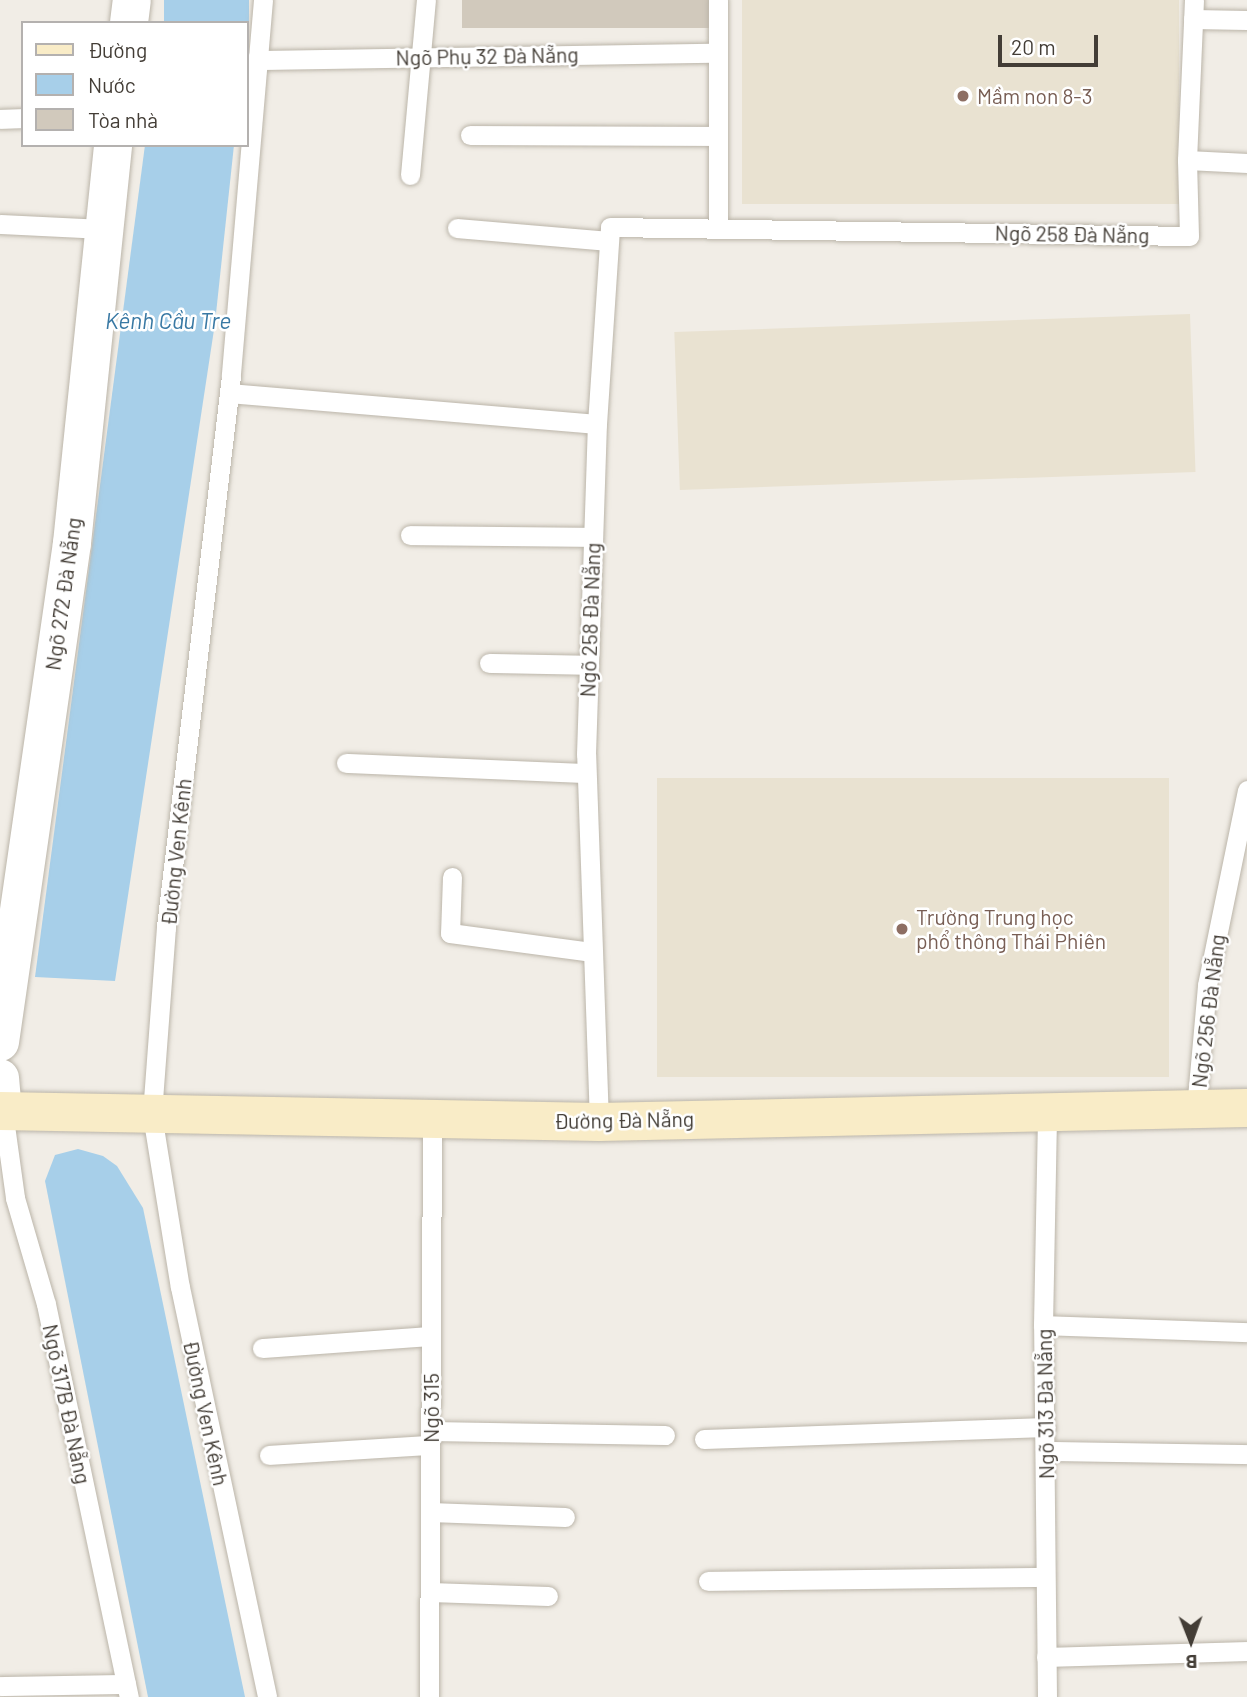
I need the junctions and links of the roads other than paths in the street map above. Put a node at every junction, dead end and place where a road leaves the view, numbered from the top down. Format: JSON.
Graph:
{"nodes":[{"id":1,"x":132,"y":0,"type":"edge"},
{"id":2,"x":263,"y":0,"type":"edge"},
{"id":3,"x":426,"y":0,"type":"edge"},
{"id":4,"x":718,"y":0,"type":"edge"},
{"id":5,"x":1193,"y":10,"type":"edge"},
{"id":6,"x":1247,"y":20,"type":"edge"},
{"id":7,"x":129,"y":21,"type":"edge"},
{"id":8,"x":718,"y":53,"type":"junction"},
{"id":9,"x":422,"y":57,"type":"junction"},
{"id":10,"x":256,"y":60,"type":"junction"},
{"id":11,"x":21,"y":118,"type":"edge"},
{"id":12,"x":0,"y":119,"type":"edge"},
{"id":13,"x":470,"y":135,"type":"dead end"},
{"id":14,"x":718,"y":136,"type":"junction"},
{"id":15,"x":113,"y":147,"type":"edge"},
{"id":16,"x":1187,"y":160,"type":"junction"},
{"id":17,"x":1247,"y":163,"type":"edge"},
{"id":18,"x":410,"y":175,"type":"dead end"},
{"id":19,"x":0,"y":224,"type":"edge"},
{"id":20,"x":718,"y":227,"type":"junction"},
{"id":21,"x":457,"y":228,"type":"dead end"},
{"id":22,"x":104,"y":229,"type":"junction"},
{"id":23,"x":608,"y":241,"type":"junction"},
{"id":24,"x":229,"y":393,"type":"junction"},
{"id":25,"x":597,"y":424,"type":"junction"},
{"id":26,"x":410,"y":535,"type":"dead end"},
{"id":27,"x":593,"y":537,"type":"junction"},
{"id":28,"x":489,"y":663,"type":"dead end"},
{"id":29,"x":589,"y":665,"type":"junction"},
{"id":30,"x":346,"y":763,"type":"dead end"},
{"id":31,"x":586,"y":773,"type":"junction"},
{"id":32,"x":1247,"y":790,"type":"edge"},
{"id":33,"x":452,"y":877,"type":"dead end"},
{"id":34,"x":593,"y":952,"type":"junction"},
{"id":35,"x":0,"y":1042,"type":"edge"},
{"id":36,"x":3,"y":1103,"type":"edge"},
{"id":37,"x":1247,"y":1108,"type":"edge"},
{"id":38,"x":1196,"y":1109,"type":"junction"},
{"id":39,"x":1047,"y":1111,"type":"junction"},
{"id":40,"x":149,"y":1115,"type":"junction"},
{"id":41,"x":432,"y":1119,"type":"junction"},
{"id":42,"x":599,"y":1122,"type":"junction"},
{"id":43,"x":8,"y":1199,"type":"edge"},
{"id":44,"x":1043,"y":1325,"type":"junction"},
{"id":45,"x":1247,"y":1332,"type":"edge"},
{"id":46,"x":431,"y":1336,"type":"junction"},
{"id":47,"x":262,"y":1348,"type":"dead end"},
{"id":48,"x":1046,"y":1427,"type":"junction"},
{"id":49,"x":665,"y":1435,"type":"dead end"},
{"id":50,"x":430,"y":1438,"type":"junction"},
{"id":51,"x":704,"y":1439,"type":"dead end"},
{"id":52,"x":1047,"y":1451,"type":"junction"},
{"id":53,"x":1247,"y":1454,"type":"edge"},
{"id":54,"x":270,"y":1455,"type":"dead end"},
{"id":55,"x":430,"y":1512,"type":"junction"},
{"id":56,"x":565,"y":1517,"type":"dead end"},
{"id":57,"x":1044,"y":1577,"type":"junction"},
{"id":58,"x":708,"y":1581,"type":"dead end"},
{"id":59,"x":430,"y":1592,"type":"junction"},
{"id":60,"x":548,"y":1595,"type":"dead end"},
{"id":61,"x":1247,"y":1651,"type":"edge"},
{"id":62,"x":1046,"y":1657,"type":"junction"},
{"id":63,"x":0,"y":1686,"type":"edge"},
{"id":64,"x":128,"y":1690,"type":"edge"},
{"id":65,"x":267,"y":1697,"type":"edge"},
{"id":66,"x":429,"y":1697,"type":"edge"},
{"id":67,"x":1047,"y":1697,"type":"edge"}],
"edges":[{"from":1,"to":7,"type":"street"},
{"from":2,"to":10,"type":"lane","name":"Đường Ven Kênh"},
{"from":3,"to":9,"type":"lane"},
{"from":4,"to":8,"type":"lane"},
{"from":5,"to":6,"type":"lane"},
{"from":5,"to":16,"type":"lane","name":"Ngõ 258 Đà Nẵng"},
{"from":8,"to":9,"type":"lane","name":"Ngõ Phụ 32 Đà Nẵng"},
{"from":8,"to":14,"type":"lane"},
{"from":9,"to":10,"type":"lane","name":"Ngõ Phụ 32 Đà Nẵng"},
{"from":9,"to":18,"type":"lane"},
{"from":10,"to":24,"type":"lane","name":"Đường Ven Kênh"},
{"from":11,"to":12,"type":"lane"},
{"from":13,"to":14,"type":"lane"},
{"from":14,"to":20,"type":"lane"},
{"from":15,"to":22,"type":"street","name":"Ngõ 272 Đà Nẵng"},
{"from":16,"to":17,"type":"lane"},
{"from":16,"to":20,"type":"lane","name":"Ngõ 258 Đà Nẵng"},
{"from":19,"to":22,"type":"lane"},
{"from":20,"to":23,"type":"lane","name":"Ngõ 258 Đà Nẵng"},
{"from":21,"to":23,"type":"lane"},
{"from":22,"to":35,"type":"street","name":"Ngõ 272 Đà Nẵng"},
{"from":23,"to":25,"type":"lane","name":"Ngõ 258 Đà Nẵng"},
{"from":24,"to":25,"type":"lane"},
{"from":24,"to":40,"type":"lane","name":"Đường Ven Kênh"},
{"from":25,"to":27,"type":"lane","name":"Ngõ 258 Đà Nẵng"},
{"from":26,"to":27,"type":"lane"},
{"from":27,"to":29,"type":"lane","name":"Ngõ 258 Đà Nẵng"},
{"from":28,"to":29,"type":"lane"},
{"from":29,"to":31,"type":"lane","name":"Ngõ 258 Đà Nẵng"},
{"from":30,"to":31,"type":"lane"},
{"from":31,"to":34,"type":"lane","name":"Ngõ 258 Đà Nẵng"},
{"from":32,"to":38,"type":"lane","name":"Ngõ 256 Đà Nẵng"},
{"from":33,"to":34,"type":"lane"},
{"from":34,"to":42,"type":"lane","name":"Ngõ 258 Đà Nẵng"},
{"from":36,"to":40,"type":"main road","name":"Đường Đà Nẵng"},
{"from":36,"to":43,"type":"lane","name":"Ngõ 317B Đà Nẵng"},
{"from":37,"to":38,"type":"main road","name":"Đường Đà Nẵng"},
{"from":38,"to":39,"type":"main road","name":"Đường Đà Nẵng"},
{"from":39,"to":42,"type":"main road","name":"Đường Đà Nẵng"},
{"from":39,"to":44,"type":"lane","name":"Ngõ 313 Đà Nẵng"},
{"from":40,"to":41,"type":"main road","name":"Đường Đà Nẵng"},
{"from":40,"to":65,"type":"lane","name":"Đường Ven Kênh"},
{"from":41,"to":42,"type":"main road","name":"Đường Đà Nẵng"},
{"from":41,"to":46,"type":"lane","name":"Ngõ 315"},
{"from":43,"to":64,"type":"lane","name":"Ngõ 317B Đà Nẵng"},
{"from":44,"to":45,"type":"lane"},
{"from":44,"to":48,"type":"lane","name":"Ngõ 313 Đà Nẵng"},
{"from":46,"to":47,"type":"lane"},
{"from":46,"to":50,"type":"lane","name":"Ngõ 315"},
{"from":48,"to":51,"type":"lane"},
{"from":48,"to":52,"type":"lane","name":"Ngõ 313 Đà Nẵng"},
{"from":49,"to":50,"type":"lane"},
{"from":50,"to":54,"type":"lane"},
{"from":50,"to":55,"type":"lane","name":"Ngõ 315"},
{"from":52,"to":53,"type":"lane"},
{"from":52,"to":57,"type":"lane","name":"Ngõ 313 Đà Nẵng"},
{"from":55,"to":56,"type":"lane"},
{"from":55,"to":59,"type":"lane","name":"Ngõ 315"},
{"from":57,"to":58,"type":"lane"},
{"from":57,"to":62,"type":"lane","name":"Ngõ 313 Đà Nẵng"},
{"from":59,"to":60,"type":"lane"},
{"from":59,"to":66,"type":"lane","name":"Ngõ 315"},
{"from":61,"to":62,"type":"lane"},
{"from":62,"to":67,"type":"lane","name":"Ngõ 313 Đà Nẵng"},
{"from":63,"to":64,"type":"lane"}]}
